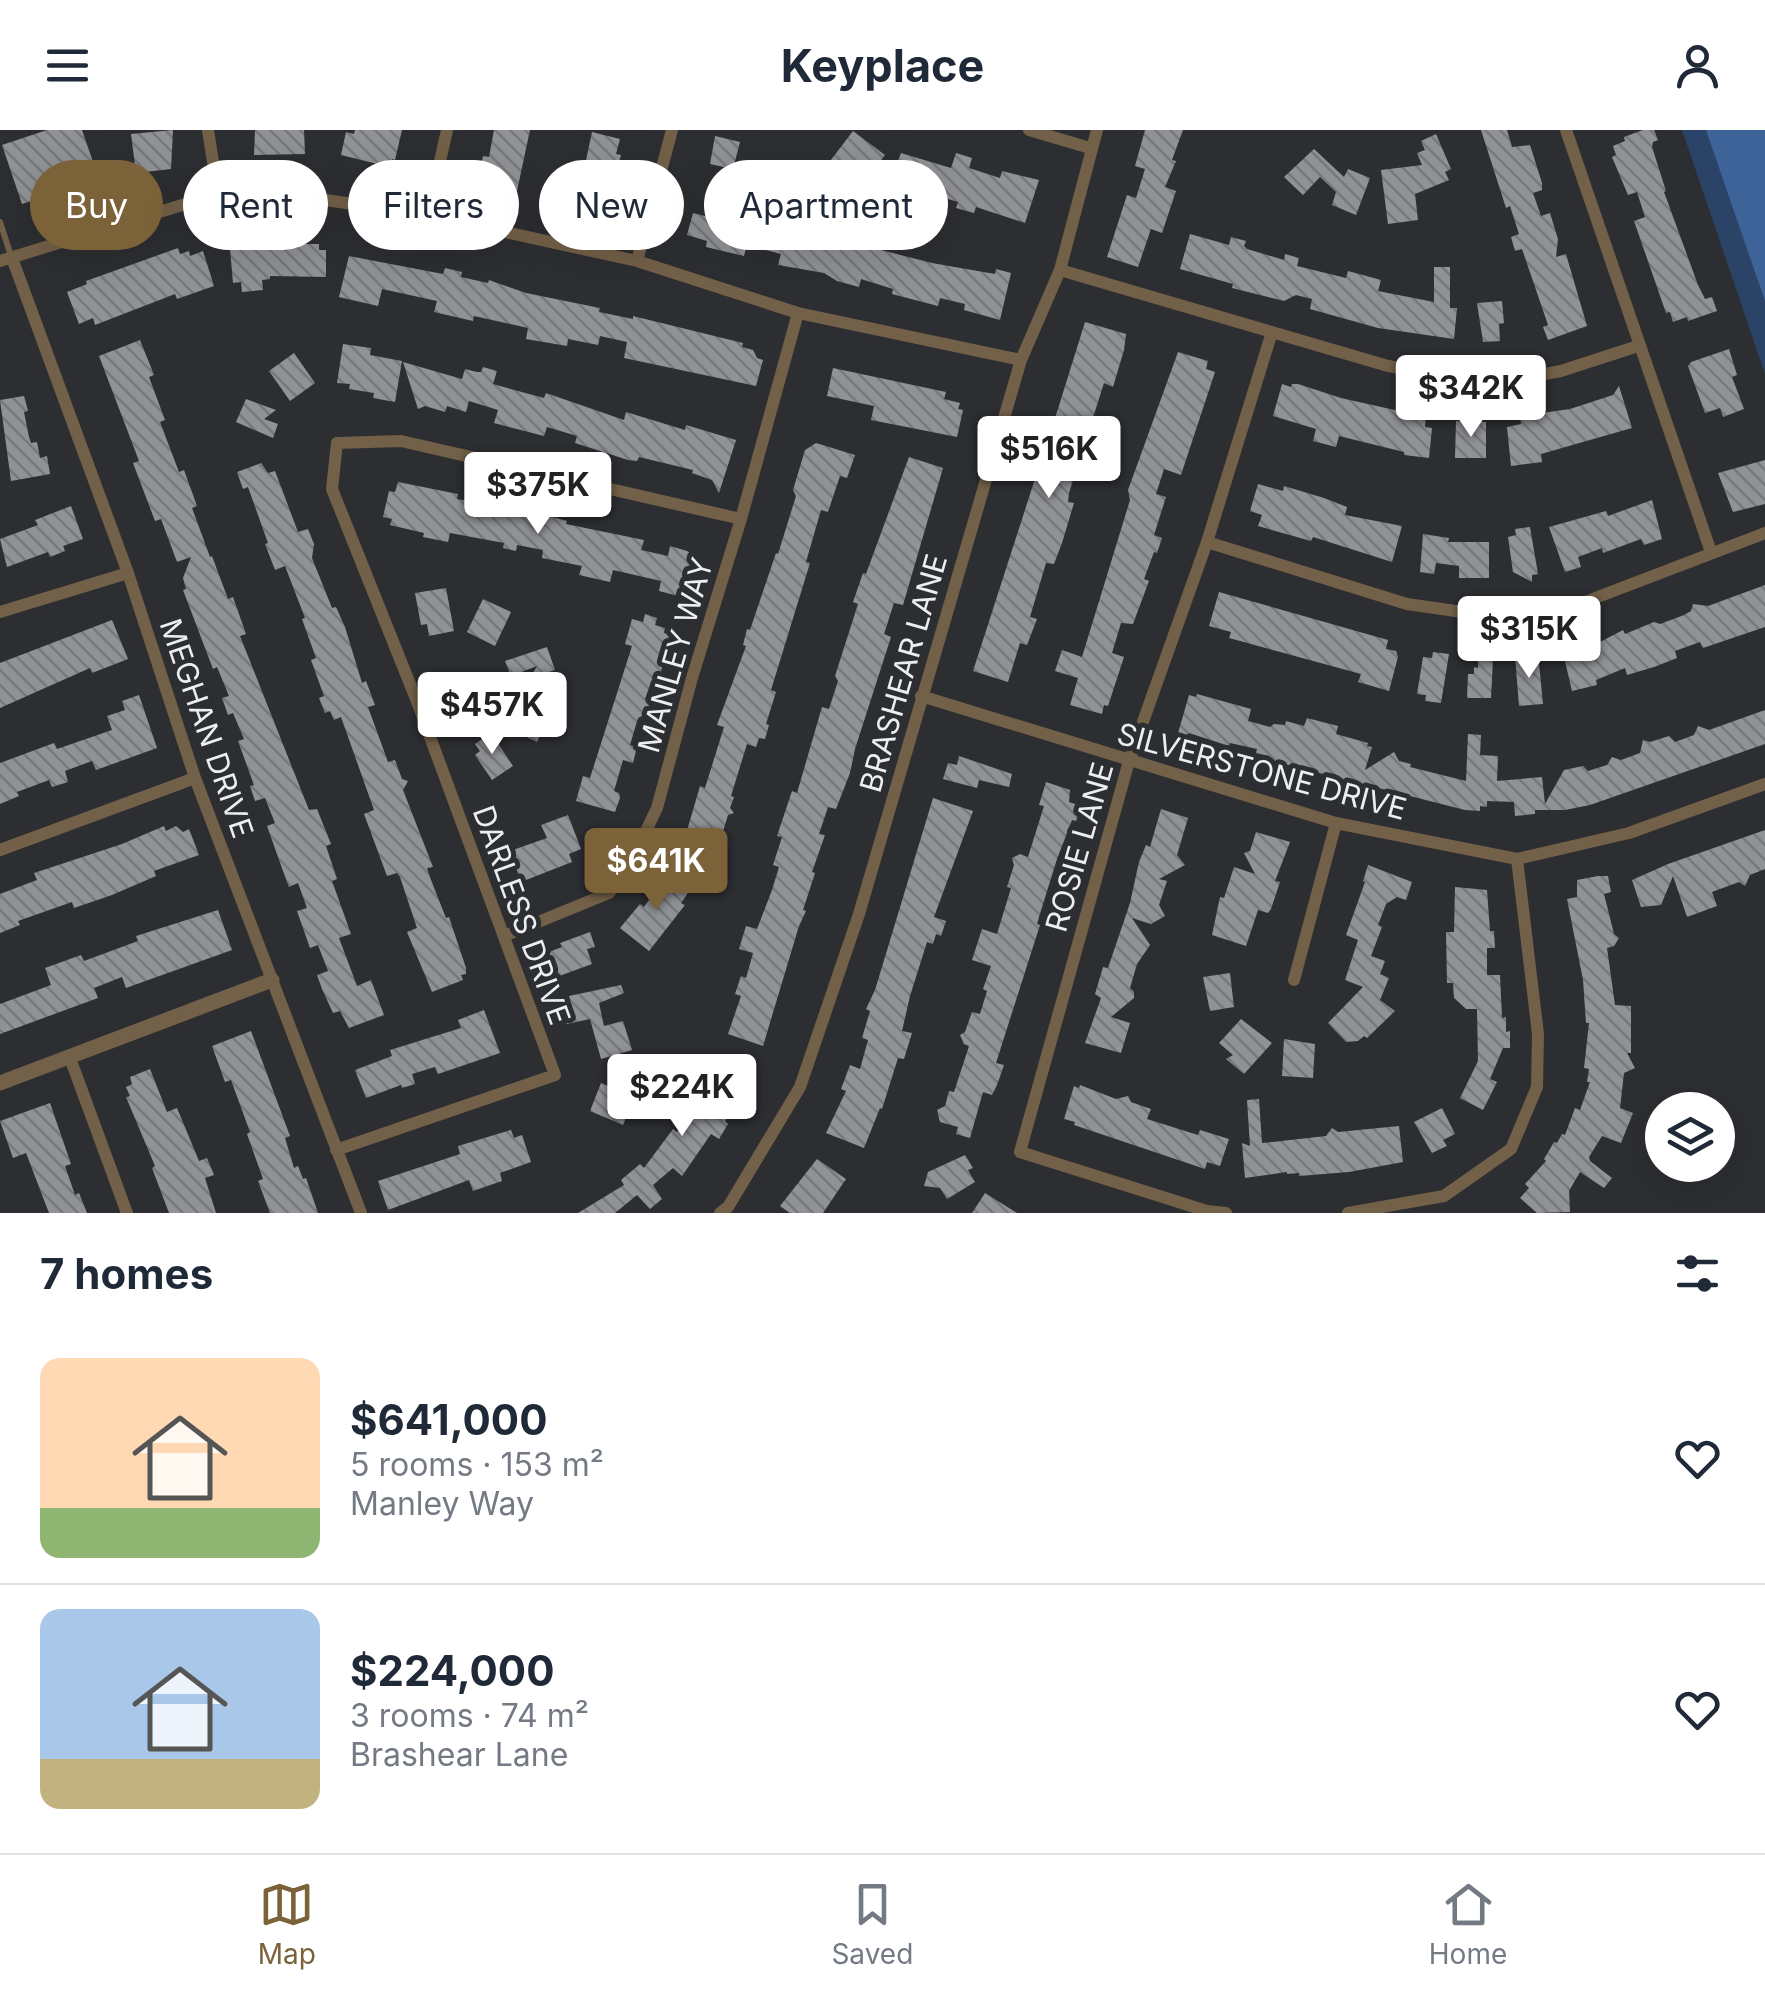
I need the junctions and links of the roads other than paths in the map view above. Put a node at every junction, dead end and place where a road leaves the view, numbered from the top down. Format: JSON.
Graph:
{"nodes":[{"id":1,"x":208,"y":130,"type":"edge"},
{"id":2,"x":446,"y":130,"type":"edge"},
{"id":3,"x":672,"y":130,"type":"edge"},
{"id":4,"x":1029,"y":130,"type":"edge"},
{"id":5,"x":1096,"y":130,"type":"edge"},
{"id":6,"x":1566,"y":130,"type":"edge"},
{"id":7,"x":1090,"y":148,"type":"junction"},
{"id":8,"x":213,"y":160,"type":"edge"},
{"id":9,"x":440,"y":160,"type":"edge"},
{"id":10,"x":183,"y":205,"type":"edge"},
{"id":11,"x":0,"y":222,"type":"edge"},
{"id":12,"x":519,"y":236,"type":"edge"},
{"id":13,"x":6,"y":259,"type":"edge"},
{"id":14,"x":636,"y":262,"type":"junction"},
{"id":15,"x":1060,"y":270,"type":"junction"},
{"id":16,"x":798,"y":313,"type":"junction"},
{"id":17,"x":1272,"y":332,"type":"junction"},
{"id":18,"x":1638,"y":346,"type":"junction"},
{"id":19,"x":1021,"y":360,"type":"junction"},
{"id":20,"x":741,"y":519,"type":"junction"},
{"id":21,"x":1765,"y":532,"type":"edge"},
{"id":22,"x":1206,"y":542,"type":"junction"},
{"id":23,"x":1710,"y":552,"type":"junction"},
{"id":24,"x":128,"y":573,"type":"junction"},
{"id":25,"x":0,"y":612,"type":"edge"},
{"id":26,"x":470,"y":683,"type":"dead end"},
{"id":27,"x":922,"y":696,"type":"junction"},
{"id":28,"x":416,"y":700,"type":"junction"},
{"id":29,"x":1128,"y":761,"type":"junction"},
{"id":30,"x":195,"y":778,"type":"junction"},
{"id":31,"x":1765,"y":784,"type":"edge"},
{"id":32,"x":1336,"y":823,"type":"junction"},
{"id":33,"x":0,"y":850,"type":"edge"},
{"id":34,"x":1517,"y":859,"type":"junction"},
{"id":35,"x":504,"y":936,"type":"junction"},
{"id":36,"x":272,"y":980,"type":"junction"},
{"id":37,"x":1294,"y":980,"type":"dead end"},
{"id":38,"x":70,"y":1058,"type":"junction"},
{"id":39,"x":0,"y":1083,"type":"edge"},
{"id":40,"x":336,"y":1150,"type":"junction"},
{"id":41,"x":127,"y":1213,"type":"edge"},
{"id":42,"x":360,"y":1213,"type":"edge"},
{"id":43,"x":720,"y":1213,"type":"edge"},
{"id":44,"x":1226,"y":1213,"type":"edge"},
{"id":45,"x":1348,"y":1213,"type":"edge"}],
"edges":[{"from":1,"to":8,"type":"street"},
{"from":2,"to":9,"type":"street"},
{"from":3,"to":14,"type":"street"},
{"from":4,"to":7,"type":"street"},
{"from":5,"to":7,"type":"street","name":"BRASHEAR LANE"},
{"from":6,"to":18,"type":"street"},
{"from":7,"to":15,"type":"street","name":"BRASHEAR LANE"},
{"from":10,"to":13,"type":"street"},
{"from":11,"to":13,"type":"lane"},
{"from":12,"to":14,"type":"street"},
{"from":13,"to":24,"type":"street","name":"MEGHAN DRIVE"},
{"from":14,"to":16,"type":"street"},
{"from":15,"to":17,"type":"street"},
{"from":15,"to":19,"type":"street","name":"BRASHEAR LANE"},
{"from":16,"to":19,"type":"street"},
{"from":16,"to":20,"type":"street","name":"MANLEY WAY"},
{"from":17,"to":18,"type":"street"},
{"from":17,"to":22,"type":"street","name":"ROSIE LANE"},
{"from":18,"to":23,"type":"street"},
{"from":19,"to":27,"type":"street","name":"BRASHEAR LANE"},
{"from":20,"to":28,"type":"street","name":"DARLESS DRIVE"},
{"from":20,"to":35,"type":"street","name":"MANLEY WAY"},
{"from":21,"to":23,"type":"street"},
{"from":22,"to":23,"type":"street"},
{"from":22,"to":29,"type":"street","name":"ROSIE LANE"},
{"from":24,"to":25,"type":"street"},
{"from":24,"to":30,"type":"street","name":"MEGHAN DRIVE"},
{"from":26,"to":28,"type":"street"},
{"from":27,"to":29,"type":"street","name":"SILVERSTONE DRIVE"},
{"from":27,"to":43,"type":"street","name":"BRASHEAR LANE"},
{"from":28,"to":35,"type":"street","name":"DARLESS DRIVE"},
{"from":29,"to":32,"type":"street","name":"SILVERSTONE DRIVE"},
{"from":29,"to":44,"type":"street","name":"ROSIE LANE"},
{"from":30,"to":33,"type":"street"},
{"from":30,"to":36,"type":"street","name":"MEGHAN DRIVE"},
{"from":31,"to":34,"type":"street","name":"SILVERSTONE DRIVE"},
{"from":32,"to":34,"type":"street","name":"SILVERSTONE DRIVE"},
{"from":32,"to":37,"type":"street"},
{"from":34,"to":45,"type":"street"},
{"from":35,"to":40,"type":"street","name":"DARLESS DRIVE"},
{"from":36,"to":38,"type":"street"},
{"from":36,"to":40,"type":"street","name":"MEGHAN DRIVE"},
{"from":38,"to":39,"type":"street"},
{"from":38,"to":41,"type":"street"},
{"from":40,"to":42,"type":"street","name":"MEGHAN DRIVE"}]}
